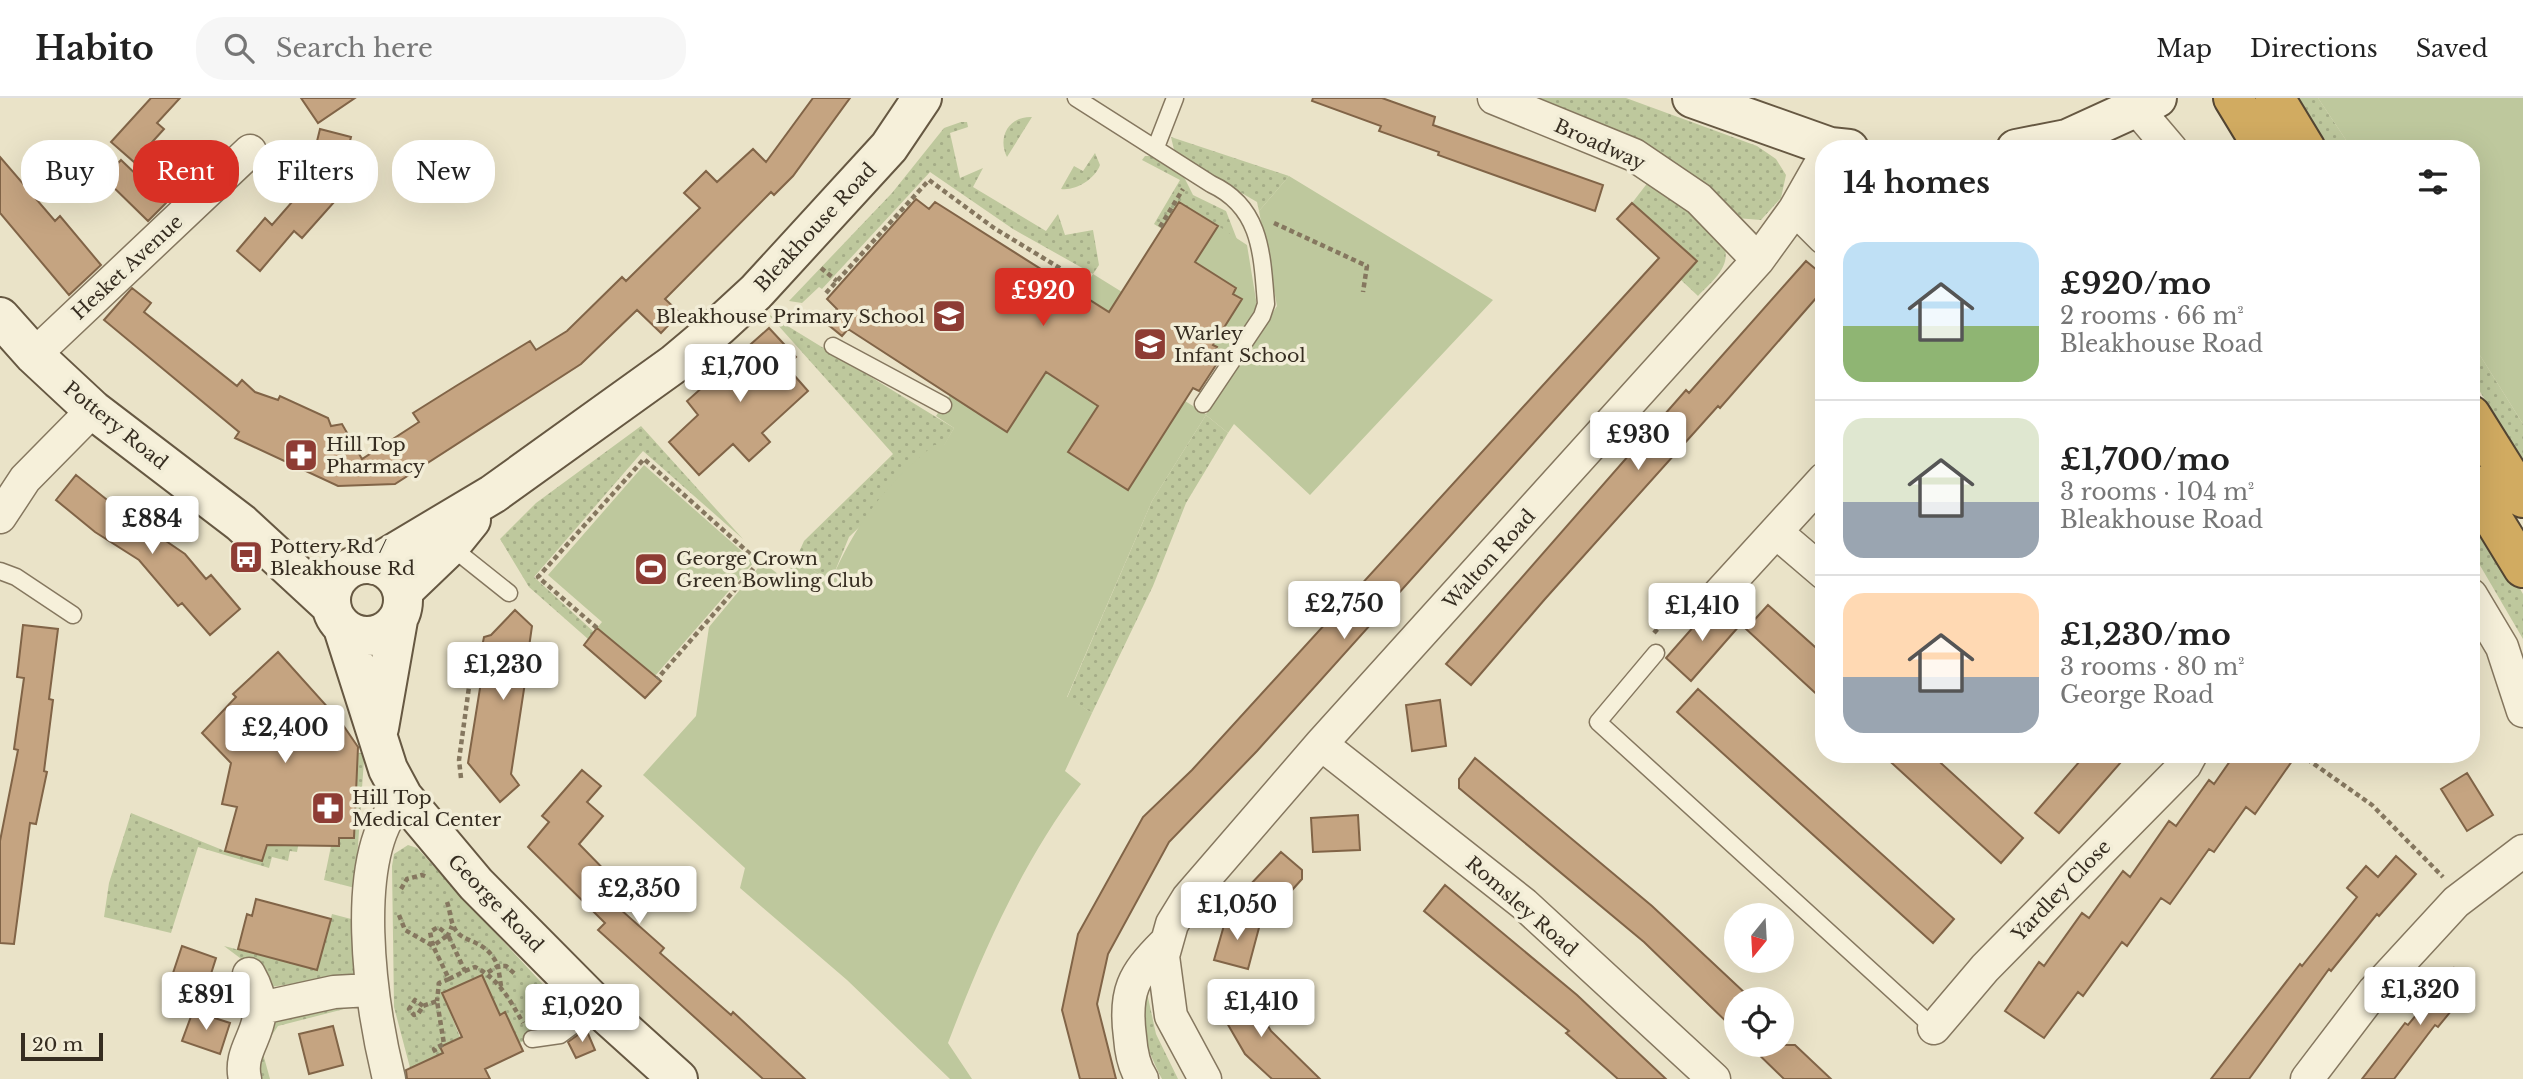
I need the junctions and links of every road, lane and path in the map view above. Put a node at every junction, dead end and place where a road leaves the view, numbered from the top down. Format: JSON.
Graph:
{"nodes":[{"id":1,"x":922,"y":98,"type":"edge"},
{"id":2,"x":1076,"y":98,"type":"edge"},
{"id":3,"x":1175,"y":98,"type":"edge"},
{"id":4,"x":1494,"y":98,"type":"edge"},
{"id":5,"x":1692,"y":98,"type":"edge"},
{"id":6,"x":2233,"y":98,"type":"edge"},
{"id":7,"x":2275,"y":98,"type":"edge"},
{"id":8,"x":2142,"y":102,"type":"edge"},
{"id":9,"x":2062,"y":140,"type":"edge"},
{"id":10,"x":2166,"y":140,"type":"edge"},
{"id":11,"x":2259,"y":140,"type":"edge"},
{"id":12,"x":2301,"y":140,"type":"edge"},
{"id":13,"x":1815,"y":144,"type":"edge"},
{"id":14,"x":1156,"y":147,"type":"junction"},
{"id":15,"x":250,"y":151,"type":"dead end"},
{"id":16,"x":1193,"y":173,"type":"junction"},
{"id":17,"x":1815,"y":178,"type":"edge"},
{"id":18,"x":1795,"y":209,"type":"junction"},
{"id":19,"x":1266,"y":219,"type":"dead end"},
{"id":20,"x":1160,"y":227,"type":"dead end"},
{"id":21,"x":1815,"y":229,"type":"edge"},
{"id":22,"x":1758,"y":260,"type":"junction"},
{"id":23,"x":1086,"y":284,"type":"dead end"},
{"id":24,"x":1363,"y":292,"type":"dead end"},
{"id":25,"x":825,"y":293,"type":"dead end"},
{"id":26,"x":0,"y":317,"type":"edge"},
{"id":27,"x":833,"y":346,"type":"dead end"},
{"id":28,"x":34,"y":355,"type":"junction"},
{"id":29,"x":1203,"y":404,"type":"dead end"},
{"id":30,"x":943,"y":405,"type":"dead end"},
{"id":31,"x":93,"y":410,"type":"junction"},
{"id":32,"x":2480,"y":429,"type":"edge"},
{"id":33,"x":1815,"y":489,"type":"edge"},
{"id":34,"x":493,"y":494,"type":"junction"},
{"id":35,"x":2480,"y":498,"type":"edge"},
{"id":36,"x":2523,"y":498,"type":"edge"},
{"id":37,"x":0,"y":517,"type":"edge"},
{"id":38,"x":241,"y":523,"type":"junction"},
{"id":39,"x":1776,"y":533,"type":"junction"},
{"id":40,"x":450,"y":546,"type":"junction"},
{"id":41,"x":1815,"y":566,"type":"edge"},
{"id":42,"x":360,"y":568,"type":"junction"},
{"id":43,"x":2523,"y":568,"type":"edge"},
{"id":44,"x":0,"y":571,"type":"edge"},
{"id":45,"x":509,"y":593,"type":"dead end"},
{"id":46,"x":1718,"y":594,"type":"joint"},
{"id":47,"x":400,"y":606,"type":"junction"},
{"id":48,"x":2480,"y":610,"type":"edge"},
{"id":49,"x":72,"y":615,"type":"dead end"},
{"id":50,"x":337,"y":617,"type":"junction"},
{"id":51,"x":597,"y":628,"type":"dead end"},
{"id":52,"x":1656,"y":653,"type":"joint"},
{"id":53,"x":463,"y":678,"type":"dead end"},
{"id":54,"x":657,"y":679,"type":"dead end"},
{"id":55,"x":2523,"y":711,"type":"edge"},
{"id":56,"x":379,"y":732,"type":"junction"},
{"id":57,"x":1321,"y":744,"type":"junction"},
{"id":58,"x":2186,"y":763,"type":"edge"},
{"id":59,"x":2313,"y":763,"type":"edge"},
{"id":60,"x":461,"y":778,"type":"dead end"},
{"id":61,"x":402,"y":797,"type":"junction"},
{"id":62,"x":2523,"y":851,"type":"edge"},
{"id":63,"x":430,"y":878,"type":"dead end"},
{"id":64,"x":441,"y":893,"type":"dead end"},
{"id":65,"x":2463,"y":897,"type":"junction"},
{"id":66,"x":399,"y":898,"type":"dead end"},
{"id":67,"x":398,"y":909,"type":"dead end"},
{"id":68,"x":453,"y":926,"type":"junction"},
{"id":69,"x":448,"y":935,"type":"junction"},
{"id":70,"x":1164,"y":944,"type":"junction"},
{"id":71,"x":433,"y":946,"type":"junction"},
{"id":72,"x":498,"y":966,"type":"junction"},
{"id":73,"x":465,"y":971,"type":"junction"},
{"id":74,"x":487,"y":973,"type":"junction"},
{"id":75,"x":249,"y":974,"type":"dead end"},
{"id":76,"x":449,"y":979,"type":"junction"},
{"id":77,"x":521,"y":979,"type":"dead end"},
{"id":78,"x":528,"y":985,"type":"dead end"},
{"id":79,"x":501,"y":986,"type":"junction"},
{"id":80,"x":370,"y":990,"type":"junction"},
{"id":81,"x":534,"y":992,"type":"junction"},
{"id":82,"x":541,"y":993,"type":"dead end"},
{"id":83,"x":547,"y":997,"type":"dead end"},
{"id":84,"x":437,"y":1001,"type":"junction"},
{"id":85,"x":423,"y":1006,"type":"dead end"},
{"id":86,"x":598,"y":1007,"type":"junction"},
{"id":87,"x":261,"y":1008,"type":"junction"},
{"id":88,"x":1934,"y":1028,"type":"joint"},
{"id":89,"x":531,"y":1039,"type":"joint"},
{"id":90,"x":438,"y":1055,"type":"dead end"},
{"id":91,"x":245,"y":1079,"type":"edge"},
{"id":92,"x":389,"y":1079,"type":"edge"},
{"id":93,"x":678,"y":1079,"type":"edge"},
{"id":94,"x":1142,"y":1079,"type":"edge"},
{"id":95,"x":1205,"y":1079,"type":"edge"},
{"id":96,"x":1714,"y":1079,"type":"edge"},
{"id":97,"x":2307,"y":1079,"type":"edge"}],
"edges":[{"from":1,"to":34,"type":"street","name":"Bleakhouse Road"},
{"from":2,"to":14,"type":"lane"},
{"from":3,"to":14,"type":"lane"},
{"from":4,"to":22,"type":"street","name":"Broadway"},
{"from":5,"to":13,"type":"street"},
{"from":6,"to":11,"type":"highway"},
{"from":7,"to":12,"type":"highway"},
{"from":8,"to":9,"type":"street"},
{"from":8,"to":10,"type":"street"},
{"from":14,"to":16,"type":"lane"},
{"from":15,"to":28,"type":"street","name":"Hesket Avenue"},
{"from":16,"to":20,"type":"path"},
{"from":16,"to":29,"type":"lane"},
{"from":17,"to":18,"type":"street","name":"Walton Road"},
{"from":18,"to":21,"type":"street"},
{"from":18,"to":22,"type":"street","name":"Walton Road"},
{"from":19,"to":24,"type":"path"},
{"from":22,"to":57,"type":"street","name":"Walton Road"},
{"from":23,"to":25,"type":"path"},
{"from":26,"to":28,"type":"street","name":"Pottery Road"},
{"from":27,"to":30,"type":"lane"},
{"from":28,"to":31,"type":"street","name":"Pottery Road"},
{"from":31,"to":37,"type":"street"},
{"from":31,"to":38,"type":"street","name":"Pottery Road"},
{"from":32,"to":36,"type":"highway"},
{"from":33,"to":39,"type":"street"},
{"from":34,"to":40,"type":"street","name":"Bleakhouse Road"},
{"from":34,"to":42,"type":"street","name":"Bleakhouse Road"},
{"from":35,"to":43,"type":"highway"},
{"from":38,"to":42,"type":"street","name":"Pottery Road"},
{"from":38,"to":50,"type":"street","name":"Pottery Road"},
{"from":39,"to":41,"type":"street"},
{"from":39,"to":46,"type":"street"},
{"from":40,"to":45,"type":"lane"},
{"from":40,"to":47,"type":"street","name":"Bleakhouse Road"},
{"from":42,"to":47,"type":"street"},
{"from":42,"to":50,"type":"street"},
{"from":44,"to":49,"type":"lane"},
{"from":46,"to":52,"type":"path"},
{"from":47,"to":50,"type":"street"},
{"from":47,"to":56,"type":"street","name":"George Road"},
{"from":48,"to":55,"type":"street"},
{"from":50,"to":56,"type":"street","name":"George Road"},
{"from":51,"to":54,"type":"path"},
{"from":52,"to":88,"type":"lane"},
{"from":53,"to":60,"type":"path"},
{"from":56,"to":61,"type":"street","name":"George Road"},
{"from":57,"to":70,"type":"street","name":"Walton Road"},
{"from":57,"to":96,"type":"street","name":"Romsley Road"},
{"from":58,"to":88,"type":"street","name":"Yardley Close"},
{"from":59,"to":65,"type":"path"},
{"from":61,"to":80,"type":"street"},
{"from":61,"to":86,"type":"street","name":"George Road"},
{"from":62,"to":65,"type":"street"},
{"from":63,"to":66,"type":"path"},
{"from":64,"to":68,"type":"path"},
{"from":65,"to":97,"type":"street"},
{"from":67,"to":71,"type":"path"},
{"from":68,"to":69,"type":"path"},
{"from":68,"to":72,"type":"path"},
{"from":69,"to":71,"type":"path"},
{"from":69,"to":71,"type":"path"},
{"from":69,"to":73,"type":"path"},
{"from":70,"to":94,"type":"street","name":"Walton Road"},
{"from":70,"to":95,"type":"street"},
{"from":71,"to":76,"type":"path"},
{"from":72,"to":74,"type":"path"},
{"from":72,"to":77,"type":"path"},
{"from":72,"to":79,"type":"path"},
{"from":73,"to":74,"type":"path"},
{"from":73,"to":76,"type":"path"},
{"from":74,"to":79,"type":"path"},
{"from":75,"to":87,"type":"street"},
{"from":76,"to":84,"type":"path"},
{"from":78,"to":81,"type":"path"},
{"from":79,"to":89,"type":"path"},
{"from":80,"to":87,"type":"street"},
{"from":80,"to":92,"type":"street"},
{"from":81,"to":82,"type":"path"},
{"from":81,"to":83,"type":"path"},
{"from":84,"to":85,"type":"path"},
{"from":84,"to":90,"type":"path"},
{"from":86,"to":89,"type":"lane"},
{"from":86,"to":93,"type":"street","name":"George Road"},
{"from":87,"to":91,"type":"street"}]}
